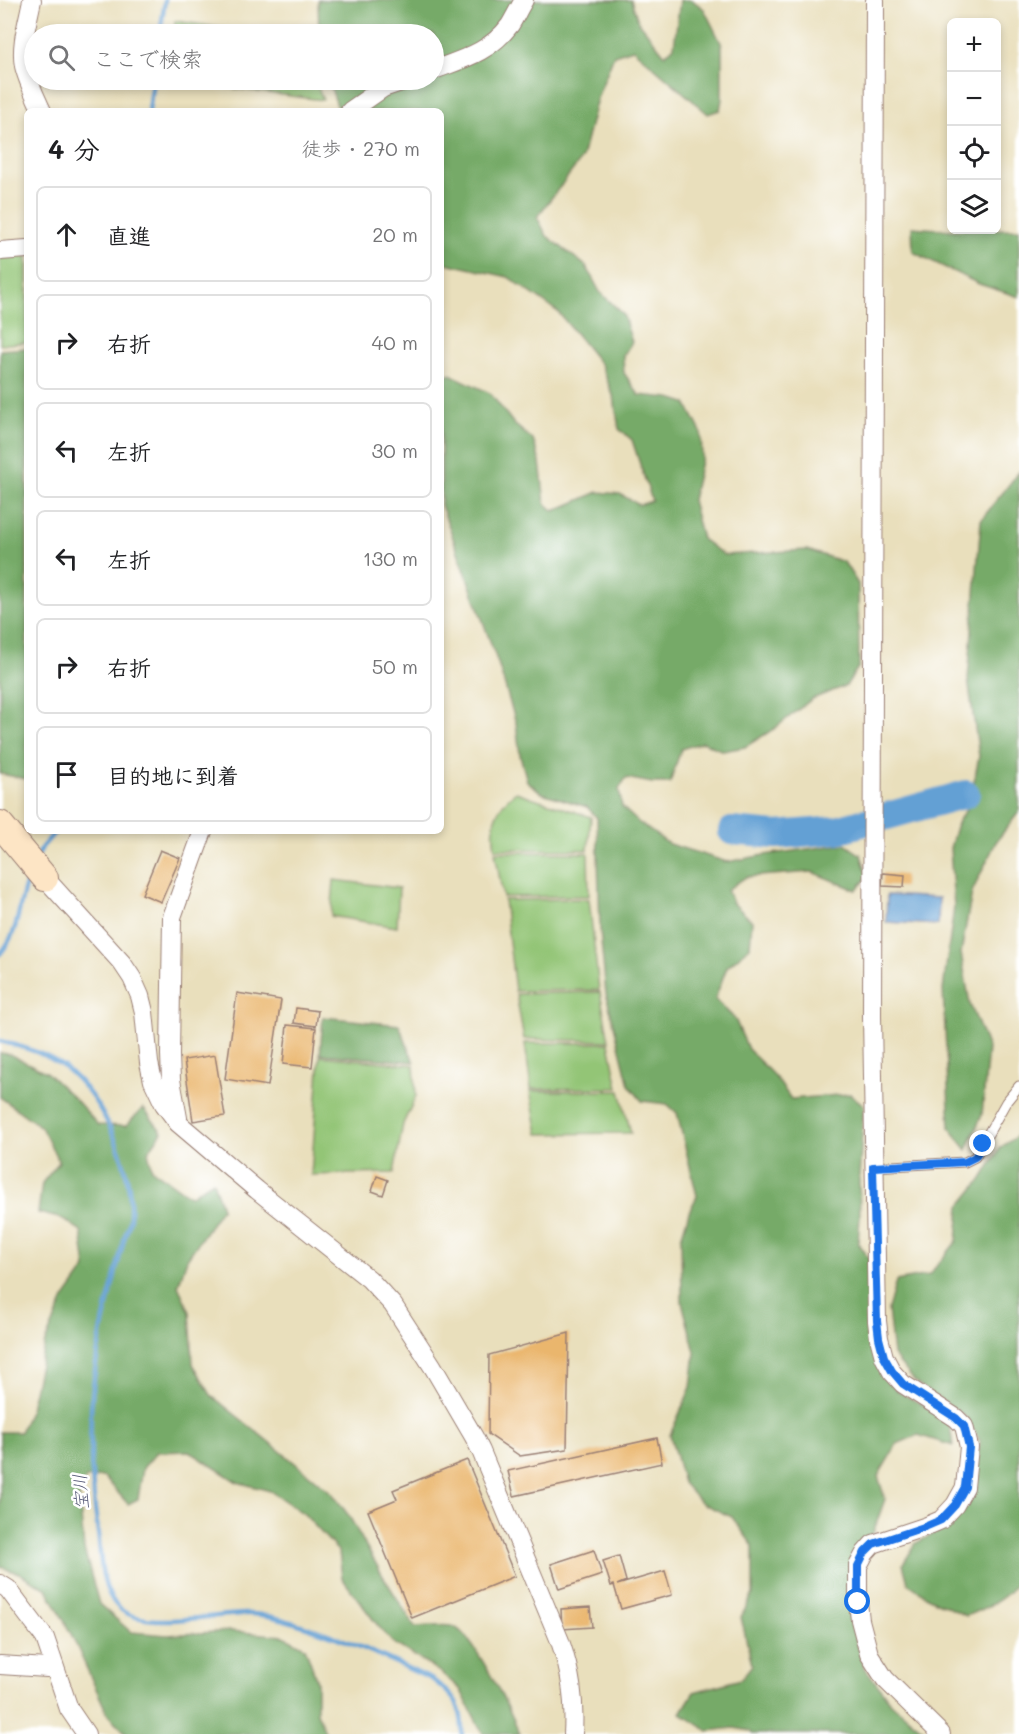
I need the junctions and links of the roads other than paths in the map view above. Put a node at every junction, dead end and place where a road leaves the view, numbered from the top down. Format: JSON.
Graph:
{"nodes":[{"id":1,"x":32,"y":0,"type":"edge"},
{"id":2,"x":524,"y":0,"type":"edge"},
{"id":3,"x":875,"y":0,"type":"edge"},
{"id":4,"x":28,"y":24,"type":"edge"},
{"id":5,"x":24,"y":45,"type":"edge"},
{"id":6,"x":24,"y":64,"type":"edge"},
{"id":7,"x":444,"y":66,"type":"edge"},
{"id":8,"x":32,"y":90,"type":"edge"},
{"id":9,"x":380,"y":90,"type":"edge"},
{"id":10,"x":41,"y":108,"type":"edge"},
{"id":11,"x":354,"y":108,"type":"edge"},
{"id":12,"x":24,"y":249,"type":"edge"},
{"id":13,"x":0,"y":251,"type":"edge"},
{"id":14,"x":0,"y":824,"type":"edge"},
{"id":15,"x":203,"y":834,"type":"edge"},
{"id":16,"x":37,"y":869,"type":"joint"},
{"id":17,"x":1019,"y":1086,"type":"edge"},
{"id":18,"x":178,"y":1123,"type":"junction"},
{"id":19,"x":873,"y":1167,"type":"junction"},
{"id":20,"x":0,"y":1584,"type":"edge"},
{"id":21,"x":0,"y":1665,"type":"edge"},
{"id":22,"x":54,"y":1666,"type":"junction"},
{"id":23,"x":86,"y":1734,"type":"edge"},
{"id":24,"x":573,"y":1734,"type":"edge"},
{"id":25,"x":941,"y":1734,"type":"edge"}],
"edges":[{"from":1,"to":4,"type":"street"},
{"from":2,"to":7,"type":"street"},
{"from":3,"to":19,"type":"street"},
{"from":5,"to":6,"type":"street"},
{"from":8,"to":10,"type":"street"},
{"from":9,"to":11,"type":"street"},
{"from":12,"to":13,"type":"street"},
{"from":14,"to":16,"type":"street"},
{"from":15,"to":18,"type":"street"},
{"from":16,"to":18,"type":"street"},
{"from":17,"to":19,"type":"lane"},
{"from":18,"to":24,"type":"street"},
{"from":19,"to":25,"type":"street"},
{"from":20,"to":22,"type":"street"},
{"from":21,"to":22,"type":"street"},
{"from":22,"to":23,"type":"street"}]}
